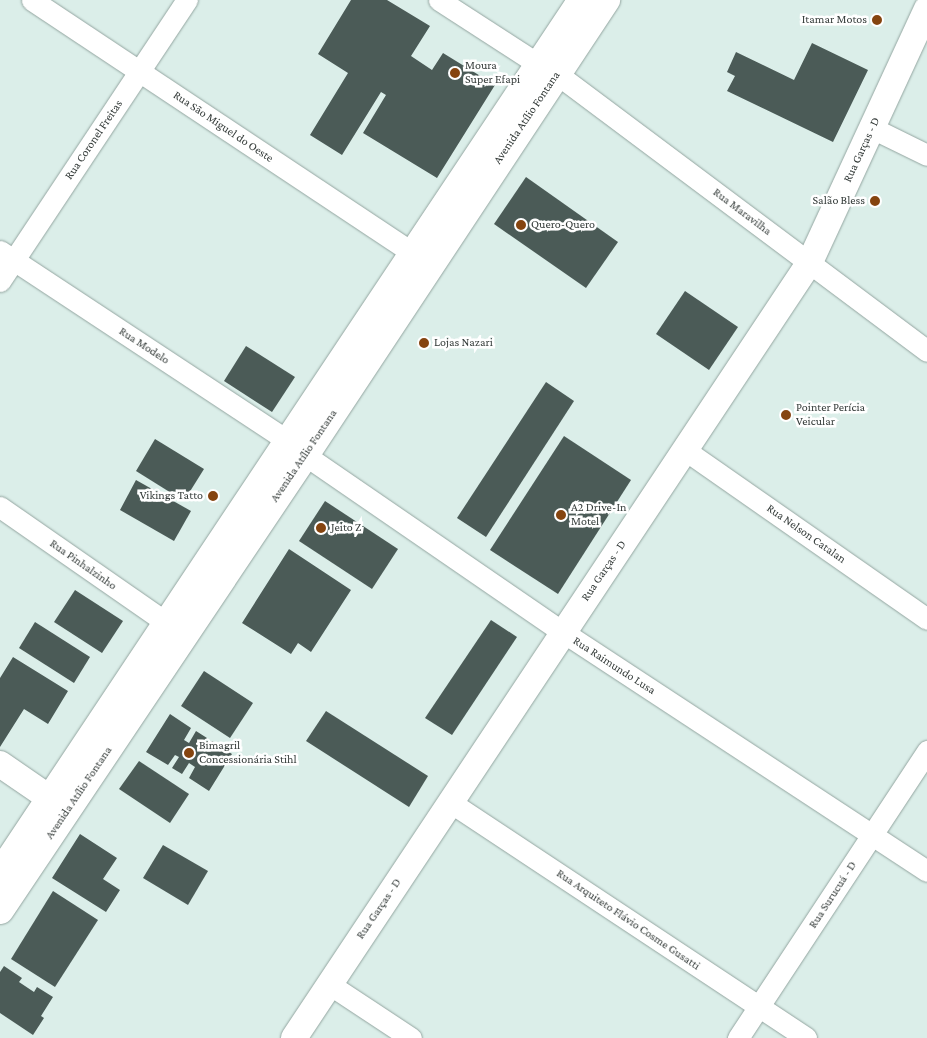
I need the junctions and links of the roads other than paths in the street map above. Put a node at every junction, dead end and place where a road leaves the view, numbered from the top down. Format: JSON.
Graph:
{"nodes":[{"id":1,"x":32,"y":0,"type":"edge"},
{"id":2,"x":187,"y":0,"type":"edge"},
{"id":3,"x":439,"y":0,"type":"edge"},
{"id":4,"x":582,"y":0,"type":"edge"},
{"id":5,"x":606,"y":0,"type":"edge"},
{"id":6,"x":919,"y":0,"type":"edge"},
{"id":7,"x":927,"y":4,"type":"edge"},
{"id":8,"x":927,"y":10,"type":"edge"},
{"id":9,"x":547,"y":69,"type":"junction"},
{"id":10,"x":139,"y":72,"type":"junction"},
{"id":11,"x":872,"y":128,"type":"junction"},
{"id":12,"x":927,"y":155,"type":"edge"},
{"id":13,"x":413,"y":254,"type":"junction"},
{"id":14,"x":7,"y":255,"type":"edge"},
{"id":15,"x":810,"y":262,"type":"junction"},
{"id":16,"x":0,"y":281,"type":"edge"},
{"id":17,"x":877,"y":314,"type":"junction"},
{"id":18,"x":927,"y":334,"type":"edge"},
{"id":19,"x":927,"y":351,"type":"edge"},
{"id":20,"x":297,"y":448,"type":"junction"},
{"id":21,"x":685,"y":450,"type":"junction"},
{"id":22,"x":0,"y":507,"type":"edge"},
{"id":23,"x":927,"y":619,"type":"edge"},
{"id":24,"x":167,"y":623,"type":"junction"},
{"id":25,"x":563,"y":632,"type":"junction"},
{"id":26,"x":927,"y":751,"type":"edge"},
{"id":27,"x":0,"y":764,"type":"edge"},
{"id":28,"x":450,"y":802,"type":"junction"},
{"id":29,"x":59,"y":805,"type":"junction"},
{"id":30,"x":872,"y":835,"type":"junction"},
{"id":31,"x":927,"y":872,"type":"edge"},
{"id":32,"x":0,"y":874,"type":"edge"},
{"id":33,"x":0,"y":910,"type":"edge"},
{"id":34,"x":329,"y":984,"type":"junction"},
{"id":35,"x":759,"y":1006,"type":"junction"},
{"id":36,"x":294,"y":1038,"type":"edge"},
{"id":37,"x":411,"y":1038,"type":"edge"},
{"id":38,"x":738,"y":1038,"type":"edge"},
{"id":39,"x":806,"y":1038,"type":"edge"}],
"edges":[{"from":1,"to":10,"type":"street","name":"Rua São Miguel do Oeste"},
{"from":2,"to":10,"type":"street","name":"Rua Coronel Freitas"},
{"from":3,"to":9,"type":"street","name":"Rua Maravilha"},
{"from":4,"to":9,"type":"main road","name":"Avenida Atílio Fontana"},
{"from":5,"to":9,"type":"main road","name":"Avenida Atílio Fontana"},
{"from":6,"to":7,"type":"street"},
{"from":8,"to":11,"type":"street","name":"Rua Garças - D"},
{"from":9,"to":13,"type":"main road","name":"Avenida Atílio Fontana"},
{"from":9,"to":15,"type":"street","name":"Rua Maravilha"},
{"from":9,"to":20,"type":"main road","name":"Avenida Atílio Fontana"},
{"from":10,"to":13,"type":"street","name":"Rua São Miguel do Oeste"},
{"from":10,"to":14,"type":"street","name":"Rua Coronel Freitas"},
{"from":11,"to":12,"type":"street"},
{"from":11,"to":15,"type":"street","name":"Rua Garças - D"},
{"from":13,"to":20,"type":"main road","name":"Avenida Atílio Fontana"},
{"from":14,"to":16,"type":"street","name":"Rua Coronel Freitas"},
{"from":14,"to":20,"type":"street","name":"Rua Modelo"},
{"from":15,"to":17,"type":"street","name":"Rua Maravilha"},
{"from":15,"to":21,"type":"street","name":"Rua Garças - D"},
{"from":17,"to":18,"type":"street"},
{"from":17,"to":19,"type":"street","name":"Rua Maravilha"},
{"from":20,"to":24,"type":"main road","name":"Avenida Atílio Fontana"},
{"from":20,"to":25,"type":"street","name":"Rua Raimundo Lusa"},
{"from":20,"to":29,"type":"main road","name":"Avenida Atílio Fontana"},
{"from":21,"to":23,"type":"street","name":"Rua Nelson Catalan"},
{"from":21,"to":25,"type":"street","name":"Rua Garças - D"},
{"from":22,"to":24,"type":"street","name":"Rua Pinhalzinho"},
{"from":24,"to":29,"type":"main road","name":"Avenida Atílio Fontana"},
{"from":25,"to":28,"type":"street","name":"Rua Garças - D"},
{"from":25,"to":30,"type":"street","name":"Rua Raimundo Lusa"},
{"from":26,"to":30,"type":"street","name":"Rua Surucuá - D"},
{"from":27,"to":29,"type":"street"},
{"from":28,"to":34,"type":"street","name":"Rua Garças - D"},
{"from":28,"to":35,"type":"street","name":"Rua Arquiteto Flávio Cosme Gusatti"},
{"from":29,"to":32,"type":"main road","name":"Avenida Atílio Fontana"},
{"from":29,"to":33,"type":"main road","name":"Avenida Atílio Fontana"},
{"from":30,"to":31,"type":"street","name":"Rua Raimundo Lusa"},
{"from":30,"to":35,"type":"street","name":"Rua Surucuá - D"},
{"from":34,"to":36,"type":"street","name":"Rua Garças - D"},
{"from":34,"to":37,"type":"street"},
{"from":35,"to":38,"type":"street","name":"Rua Surucuá - D"},
{"from":35,"to":39,"type":"street","name":"Rua Arquiteto Flávio Cosme Gusatti"}]}
